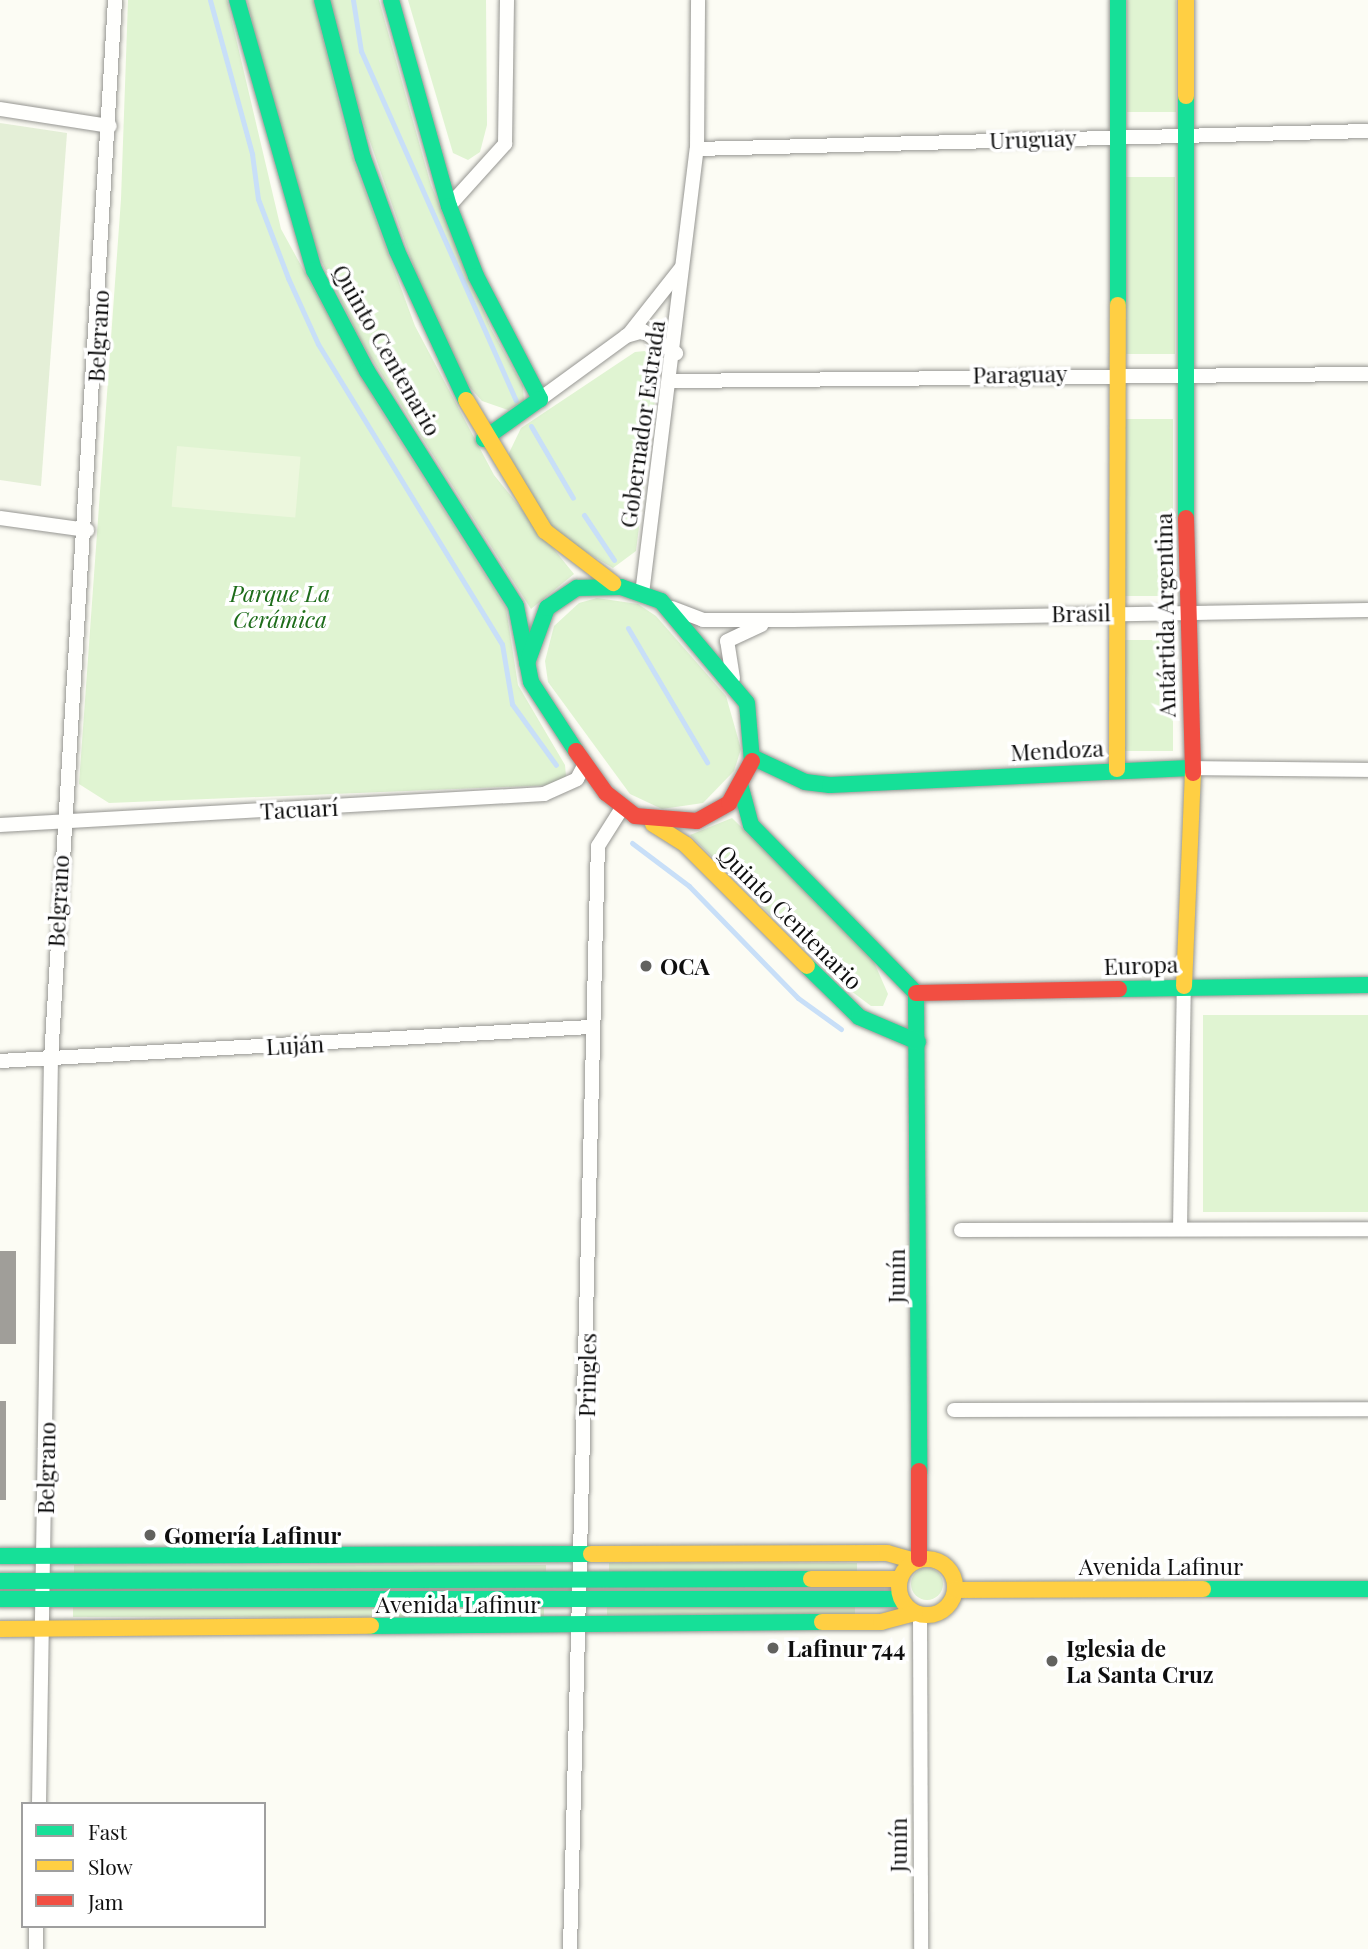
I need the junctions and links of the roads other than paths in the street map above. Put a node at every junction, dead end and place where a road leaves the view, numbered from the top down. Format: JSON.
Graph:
{"nodes":[{"id":1,"x":115,"y":0,"type":"edge"},
{"id":2,"x":237,"y":0,"type":"edge"},
{"id":3,"x":322,"y":0,"type":"edge"},
{"id":4,"x":390,"y":0,"type":"edge"},
{"id":5,"x":508,"y":0,"type":"edge"},
{"id":6,"x":698,"y":0,"type":"edge"},
{"id":7,"x":1118,"y":0,"type":"edge"},
{"id":8,"x":1186,"y":0,"type":"edge"},
{"id":9,"x":0,"y":108,"type":"edge"},
{"id":10,"x":110,"y":126,"type":"junction"},
{"id":11,"x":1368,"y":131,"type":"edge"},
{"id":12,"x":1186,"y":134,"type":"junction"},
{"id":13,"x":1117,"y":136,"type":"junction"},
{"id":14,"x":697,"y":149,"type":"junction"},
{"id":15,"x":449,"y":206,"type":"junction"},
{"id":16,"x":686,"y":260,"type":"junction"},
{"id":17,"x":625,"y":337,"type":"junction"},
{"id":18,"x":676,"y":353,"type":"junction"},
{"id":19,"x":1185,"y":372,"type":"junction"},
{"id":20,"x":1114,"y":373,"type":"junction"},
{"id":21,"x":1368,"y":374,"type":"edge"},
{"id":22,"x":673,"y":381,"type":"junction"},
{"id":23,"x":540,"y":399,"type":"junction"},
{"id":24,"x":484,"y":439,"type":"junction"},
{"id":25,"x":0,"y":518,"type":"edge"},
{"id":26,"x":87,"y":530,"type":"junction"},
{"id":27,"x":621,"y":587,"type":"junction"},
{"id":28,"x":642,"y":594,"type":"junction"},
{"id":29,"x":661,"y":601,"type":"junction"},
{"id":30,"x":1186,"y":610,"type":"junction"},
{"id":31,"x":1368,"y":610,"type":"edge"},
{"id":32,"x":1112,"y":612,"type":"junction"},
{"id":33,"x":793,"y":620,"type":"junction"},
{"id":34,"x":527,"y":663,"type":"junction"},
{"id":35,"x":747,"y":704,"type":"junction"},
{"id":36,"x":754,"y":758,"type":"junction"},
{"id":37,"x":585,"y":764,"type":"junction"},
{"id":38,"x":1190,"y":768,"type":"junction"},
{"id":39,"x":1116,"y":769,"type":"junction"},
{"id":40,"x":1368,"y":770,"type":"edge"},
{"id":41,"x":740,"y":784,"type":"junction"},
{"id":42,"x":628,"y":812,"type":"junction"},
{"id":43,"x":0,"y":825,"type":"edge"},
{"id":44,"x":62,"y":825,"type":"junction"},
{"id":45,"x":1368,"y":985,"type":"edge"},
{"id":46,"x":1184,"y":986,"type":"junction"},
{"id":47,"x":916,"y":993,"type":"junction"},
{"id":48,"x":590,"y":1027,"type":"junction"},
{"id":49,"x":918,"y":1042,"type":"junction"},
{"id":50,"x":51,"y":1059,"type":"junction"},
{"id":51,"x":0,"y":1061,"type":"edge"},
{"id":52,"x":1180,"y":1229,"type":"junction"},
{"id":53,"x":1368,"y":1229,"type":"edge"},
{"id":54,"x":961,"y":1230,"type":"dead end"},
{"id":55,"x":1368,"y":1409,"type":"edge"},
{"id":56,"x":954,"y":1410,"type":"dead end"},
{"id":57,"x":583,"y":1555,"type":"junction"},
{"id":58,"x":0,"y":1556,"type":"edge"},
{"id":59,"x":44,"y":1556,"type":"junction"},
{"id":60,"x":917,"y":1560,"type":"junction"},
{"id":61,"x":899,"y":1579,"type":"junction"},
{"id":62,"x":0,"y":1581,"type":"edge"},
{"id":63,"x":43,"y":1581,"type":"junction"},
{"id":64,"x":582,"y":1581,"type":"junction"},
{"id":65,"x":1368,"y":1589,"type":"edge"},
{"id":66,"x":955,"y":1590,"type":"junction"},
{"id":67,"x":0,"y":1599,"type":"edge"},
{"id":68,"x":42,"y":1599,"type":"junction"},
{"id":69,"x":582,"y":1599,"type":"junction"},
{"id":70,"x":901,"y":1599,"type":"junction"},
{"id":71,"x":917,"y":1613,"type":"junction"},
{"id":72,"x":42,"y":1627,"type":"junction"},
{"id":73,"x":581,"y":1627,"type":"junction"},
{"id":74,"x":0,"y":1629,"type":"edge"},
{"id":75,"x":39,"y":1802,"type":"edge"},
{"id":76,"x":36,"y":1928,"type":"edge"},
{"id":77,"x":36,"y":1949,"type":"edge"},
{"id":78,"x":570,"y":1949,"type":"edge"},
{"id":79,"x":920,"y":1949,"type":"edge"}],
"edges":[{"from":1,"to":10,"type":"street","name":"Belgrano"},
{"from":2,"to":34,"type":"main road","name":"Quinto Centenario"},
{"from":3,"to":24,"type":"main road","name":"Quinto Centenario"},
{"from":4,"to":15,"type":"main road"},
{"from":5,"to":15,"type":"street"},
{"from":6,"to":14,"type":"street","name":"Gobernador Estrada"},
{"from":7,"to":13,"type":"main road"},
{"from":8,"to":12,"type":"main road","name":"Antártida Argentina"},
{"from":9,"to":10,"type":"street"},
{"from":10,"to":26,"type":"street","name":"Belgrano"},
{"from":11,"to":12,"type":"street","name":"Uruguay"},
{"from":12,"to":13,"type":"street","name":"Uruguay"},
{"from":12,"to":19,"type":"main road","name":"Antártida Argentina"},
{"from":13,"to":14,"type":"street","name":"Uruguay"},
{"from":13,"to":20,"type":"main road"},
{"from":14,"to":16,"type":"street","name":"Gobernador Estrada"},
{"from":15,"to":23,"type":"main road"},
{"from":16,"to":17,"type":"street","name":"Gobernador Estrada"},
{"from":16,"to":18,"type":"street","name":"Gobernador Estrada"},
{"from":17,"to":18,"type":"street"},
{"from":17,"to":23,"type":"street","name":"Gobernador Estrada"},
{"from":18,"to":22,"type":"street","name":"Gobernador Estrada"},
{"from":19,"to":20,"type":"street","name":"Paraguay"},
{"from":19,"to":21,"type":"street","name":"Paraguay"},
{"from":19,"to":30,"type":"main road","name":"Antártida Argentina"},
{"from":20,"to":22,"type":"street","name":"Paraguay"},
{"from":20,"to":32,"type":"main road"},
{"from":22,"to":28,"type":"street","name":"Gobernador Estrada"},
{"from":23,"to":24,"type":"main road","name":"Gobernador Estrada"},
{"from":24,"to":27,"type":"main road","name":"Quinto Centenario"},
{"from":25,"to":26,"type":"street"},
{"from":26,"to":44,"type":"street","name":"Belgrano"},
{"from":27,"to":28,"type":"main road"},
{"from":27,"to":34,"type":"main road"},
{"from":28,"to":29,"type":"main road"},
{"from":29,"to":33,"type":"street","name":"Brasil"},
{"from":29,"to":35,"type":"main road"},
{"from":30,"to":31,"type":"street","name":"Brasil"},
{"from":30,"to":32,"type":"street","name":"Brasil"},
{"from":30,"to":38,"type":"main road","name":"Antártida Argentina"},
{"from":32,"to":33,"type":"street","name":"Brasil"},
{"from":32,"to":39,"type":"main road"},
{"from":33,"to":35,"type":"street","name":"Brasil"},
{"from":34,"to":37,"type":"main road"},
{"from":35,"to":36,"type":"main road"},
{"from":36,"to":39,"type":"main road","name":"Mendoza"},
{"from":36,"to":41,"type":"main road"},
{"from":37,"to":42,"type":"main road"},
{"from":37,"to":44,"type":"street","name":"Tacuarí"},
{"from":38,"to":39,"type":"main road","name":"Mendoza"},
{"from":38,"to":40,"type":"street","name":"Mendoza"},
{"from":38,"to":46,"type":"main road","name":"Antártida Argentina"},
{"from":41,"to":42,"type":"main road"},
{"from":41,"to":47,"type":"main road","name":"Quinto Centenario"},
{"from":42,"to":48,"type":"street","name":"Pringles"},
{"from":42,"to":49,"type":"main road","name":"Quinto Centenario"},
{"from":43,"to":44,"type":"street","name":"Tacuarí"},
{"from":44,"to":50,"type":"street","name":"Belgrano"},
{"from":45,"to":46,"type":"main road","name":"Europa"},
{"from":46,"to":47,"type":"main road","name":"Europa"},
{"from":46,"to":52,"type":"street","name":"Antártida Argentina"},
{"from":47,"to":49,"type":"main road","name":"Junín"},
{"from":48,"to":50,"type":"street","name":"Luján"},
{"from":48,"to":57,"type":"street","name":"Pringles"},
{"from":49,"to":60,"type":"main road","name":"Junín"},
{"from":50,"to":51,"type":"street","name":"Luján"},
{"from":50,"to":59,"type":"street","name":"Belgrano"},
{"from":52,"to":53,"type":"street"},
{"from":52,"to":54,"type":"street"},
{"from":55,"to":56,"type":"street"},
{"from":57,"to":59,"type":"main road"},
{"from":57,"to":60,"type":"main road"},
{"from":57,"to":64,"type":"street","name":"Pringles"},
{"from":58,"to":59,"type":"main road"},
{"from":59,"to":63,"type":"street","name":"Belgrano"},
{"from":60,"to":61,"type":"main road"},
{"from":60,"to":66,"type":"main road"},
{"from":61,"to":64,"type":"main road","name":"Avenida Lafinur"},
{"from":61,"to":70,"type":"main road"},
{"from":62,"to":63,"type":"main road","name":"Avenida Lafinur"},
{"from":63,"to":64,"type":"main road","name":"Avenida Lafinur"},
{"from":63,"to":68,"type":"street","name":"Belgrano"},
{"from":64,"to":69,"type":"street","name":"Pringles"},
{"from":65,"to":66,"type":"main road","name":"Avenida Lafinur"},
{"from":66,"to":71,"type":"main road"},
{"from":67,"to":68,"type":"main road","name":"Avenida Lafinur"},
{"from":68,"to":69,"type":"main road","name":"Avenida Lafinur"},
{"from":68,"to":72,"type":"street","name":"Belgrano"},
{"from":69,"to":70,"type":"main road","name":"Avenida Lafinur"},
{"from":69,"to":73,"type":"street","name":"Pringles"},
{"from":70,"to":71,"type":"main road"},
{"from":71,"to":73,"type":"main road","name":"Avenida Lafinur"},
{"from":71,"to":79,"type":"street","name":"Junín"},
{"from":72,"to":73,"type":"main road","name":"Avenida Lafinur"},
{"from":72,"to":74,"type":"main road","name":"Avenida Lafinur"},
{"from":72,"to":75,"type":"street","name":"Belgrano"},
{"from":73,"to":78,"type":"street","name":"Pringles"},
{"from":76,"to":77,"type":"street"}]}
